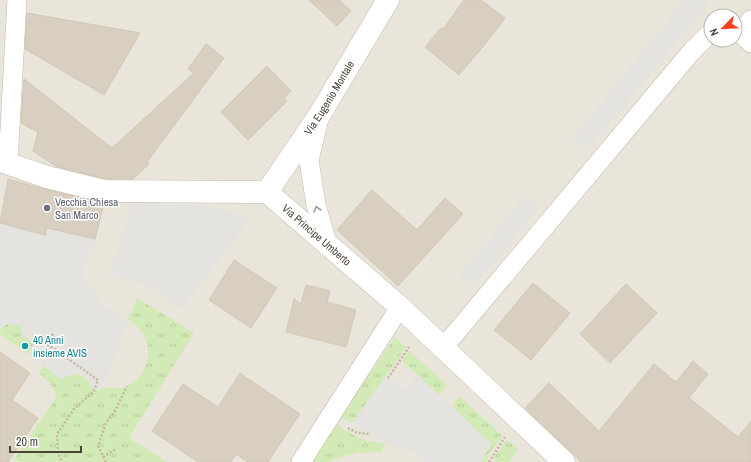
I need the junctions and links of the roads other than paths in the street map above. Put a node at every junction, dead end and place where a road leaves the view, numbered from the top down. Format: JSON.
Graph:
{"nodes":[{"id":1,"x":17,"y":0,"type":"edge"},
{"id":2,"x":388,"y":0,"type":"edge"},
{"id":3,"x":703,"y":40,"type":"edge"},
{"id":4,"x":320,"y":114,"type":"junction"},
{"id":5,"x":4,"y":163,"type":"edge"},
{"id":6,"x":266,"y":192,"type":"junction"},
{"id":7,"x":328,"y":246,"type":"junction"},
{"id":8,"x":400,"y":307,"type":"junction"},
{"id":9,"x":443,"y":348,"type":"junction"},
{"id":10,"x":301,"y":462,"type":"edge"},
{"id":11,"x":564,"y":462,"type":"edge"}],
"edges":[{"from":1,"to":5,"type":"street"},
{"from":2,"to":4,"type":"street","name":"Via Eugenio Montale"},
{"from":3,"to":9,"type":"street"},
{"from":4,"to":6,"type":"street","name":"Via Eugenio Montale"},
{"from":7,"to":4,"type":"street","one_way":true},
{"from":5,"to":6,"type":"street"},
{"from":6,"to":7,"type":"street","name":"Via Principe Umberto"},
{"from":7,"to":8,"type":"street","name":"Via Principe Umberto"},
{"from":8,"to":9,"type":"street","name":"Via Principe Umberto"},
{"from":8,"to":10,"type":"street"},
{"from":9,"to":11,"type":"street","name":"Via Principe Umberto"}]}
